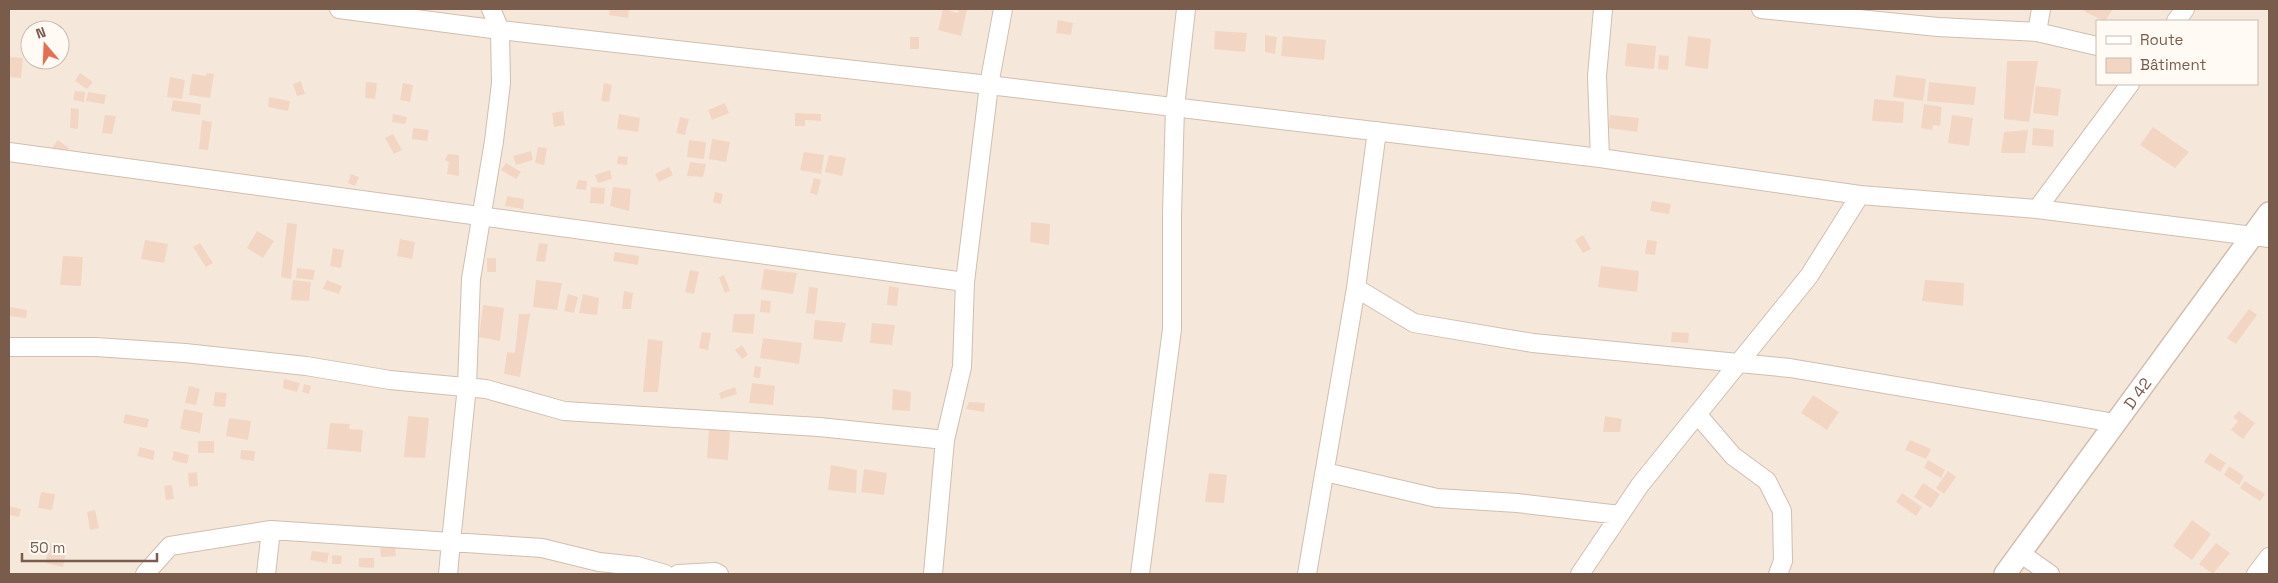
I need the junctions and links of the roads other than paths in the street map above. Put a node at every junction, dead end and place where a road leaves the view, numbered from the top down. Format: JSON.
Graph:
{"nodes":[{"id":1,"x":339,"y":9,"type":"edge"},
{"id":2,"x":491,"y":9,"type":"edge"},
{"id":3,"x":1003,"y":9,"type":"edge"},
{"id":4,"x":1186,"y":9,"type":"edge"},
{"id":5,"x":1603,"y":9,"type":"edge"},
{"id":6,"x":1761,"y":9,"type":"edge"},
{"id":7,"x":2041,"y":9,"type":"edge"},
{"id":8,"x":2185,"y":9,"type":"edge"},
{"id":9,"x":2177,"y":20,"type":"edge"},
{"id":10,"x":500,"y":30,"type":"junction"},
{"id":11,"x":2037,"y":32,"type":"junction"},
{"id":12,"x":2096,"y":46,"type":"edge"},
{"id":13,"x":989,"y":85,"type":"junction"},
{"id":14,"x":2129,"y":85,"type":"edge"},
{"id":15,"x":1175,"y":108,"type":"junction"},
{"id":16,"x":1377,"y":131,"type":"junction"},
{"id":17,"x":9,"y":152,"type":"edge"},
{"id":18,"x":1600,"y":158,"type":"junction"},
{"id":19,"x":1860,"y":195,"type":"junction"},
{"id":20,"x":2038,"y":209,"type":"junction"},
{"id":21,"x":2269,"y":213,"type":"edge"},
{"id":22,"x":481,"y":217,"type":"junction"},
{"id":23,"x":2261,"y":236,"type":"edge"},
{"id":24,"x":965,"y":282,"type":"junction"},
{"id":25,"x":1356,"y":288,"type":"junction"},
{"id":26,"x":9,"y":346,"type":"edge"},
{"id":27,"x":1738,"y":363,"type":"junction"},
{"id":28,"x":468,"y":386,"type":"junction"},
{"id":29,"x":1697,"y":414,"type":"junction"},
{"id":30,"x":2115,"y":423,"type":"junction"},
{"id":31,"x":944,"y":440,"type":"junction"},
{"id":32,"x":1325,"y":472,"type":"junction"},
{"id":33,"x":1620,"y":515,"type":"junction"},
{"id":34,"x":271,"y":530,"type":"junction"},
{"id":35,"x":451,"y":542,"type":"junction"},
{"id":36,"x":2020,"y":553,"type":"junction"},
{"id":37,"x":2269,"y":557,"type":"edge"},
{"id":38,"x":145,"y":574,"type":"edge"},
{"id":39,"x":266,"y":574,"type":"edge"},
{"id":40,"x":448,"y":574,"type":"edge"},
{"id":41,"x":665,"y":574,"type":"edge"},
{"id":42,"x":678,"y":574,"type":"edge"},
{"id":43,"x":719,"y":574,"type":"edge"},
{"id":44,"x":933,"y":574,"type":"edge"},
{"id":45,"x":1140,"y":574,"type":"edge"},
{"id":46,"x":1307,"y":574,"type":"edge"},
{"id":47,"x":1580,"y":574,"type":"edge"},
{"id":48,"x":1778,"y":574,"type":"edge"},
{"id":49,"x":2005,"y":574,"type":"edge"},
{"id":50,"x":2050,"y":574,"type":"edge"},
{"id":51,"x":2256,"y":574,"type":"edge"}],
"edges":[{"from":1,"to":10,"type":"street"},
{"from":2,"to":10,"type":"street"},
{"from":3,"to":13,"type":"street"},
{"from":4,"to":15,"type":"street"},
{"from":5,"to":18,"type":"street"},
{"from":6,"to":11,"type":"street"},
{"from":7,"to":11,"type":"street"},
{"from":8,"to":9,"type":"street"},
{"from":10,"to":13,"type":"street"},
{"from":10,"to":22,"type":"street"},
{"from":11,"to":12,"type":"street"},
{"from":13,"to":15,"type":"street"},
{"from":13,"to":24,"type":"street"},
{"from":14,"to":20,"type":"street"},
{"from":15,"to":16,"type":"street"},
{"from":15,"to":45,"type":"street"},
{"from":16,"to":18,"type":"street"},
{"from":16,"to":25,"type":"street"},
{"from":17,"to":22,"type":"street"},
{"from":18,"to":19,"type":"street"},
{"from":19,"to":20,"type":"street"},
{"from":19,"to":27,"type":"street"},
{"from":20,"to":23,"type":"street"},
{"from":21,"to":23,"type":"street","name":"D 42","number":"D 42"},
{"from":22,"to":24,"type":"street"},
{"from":22,"to":28,"type":"street"},
{"from":23,"to":30,"type":"street","name":"D 42","number":"D 42"},
{"from":24,"to":31,"type":"street"},
{"from":25,"to":27,"type":"street"},
{"from":25,"to":32,"type":"street"},
{"from":26,"to":28,"type":"street"},
{"from":27,"to":29,"type":"street"},
{"from":27,"to":30,"type":"street"},
{"from":28,"to":31,"type":"street"},
{"from":28,"to":35,"type":"street"},
{"from":29,"to":33,"type":"street"},
{"from":29,"to":48,"type":"street"},
{"from":30,"to":36,"type":"street","name":"D 42","number":"D 42"},
{"from":31,"to":44,"type":"street"},
{"from":32,"to":33,"type":"street"},
{"from":32,"to":46,"type":"street"},
{"from":33,"to":47,"type":"street"},
{"from":34,"to":35,"type":"street"},
{"from":34,"to":38,"type":"street"},
{"from":34,"to":39,"type":"street"},
{"from":35,"to":40,"type":"street"},
{"from":35,"to":41,"type":"street"},
{"from":36,"to":49,"type":"street","name":"D 42","number":"D 42"},
{"from":36,"to":50,"type":"street"},
{"from":37,"to":51,"type":"street"},
{"from":42,"to":43,"type":"street"}]}
